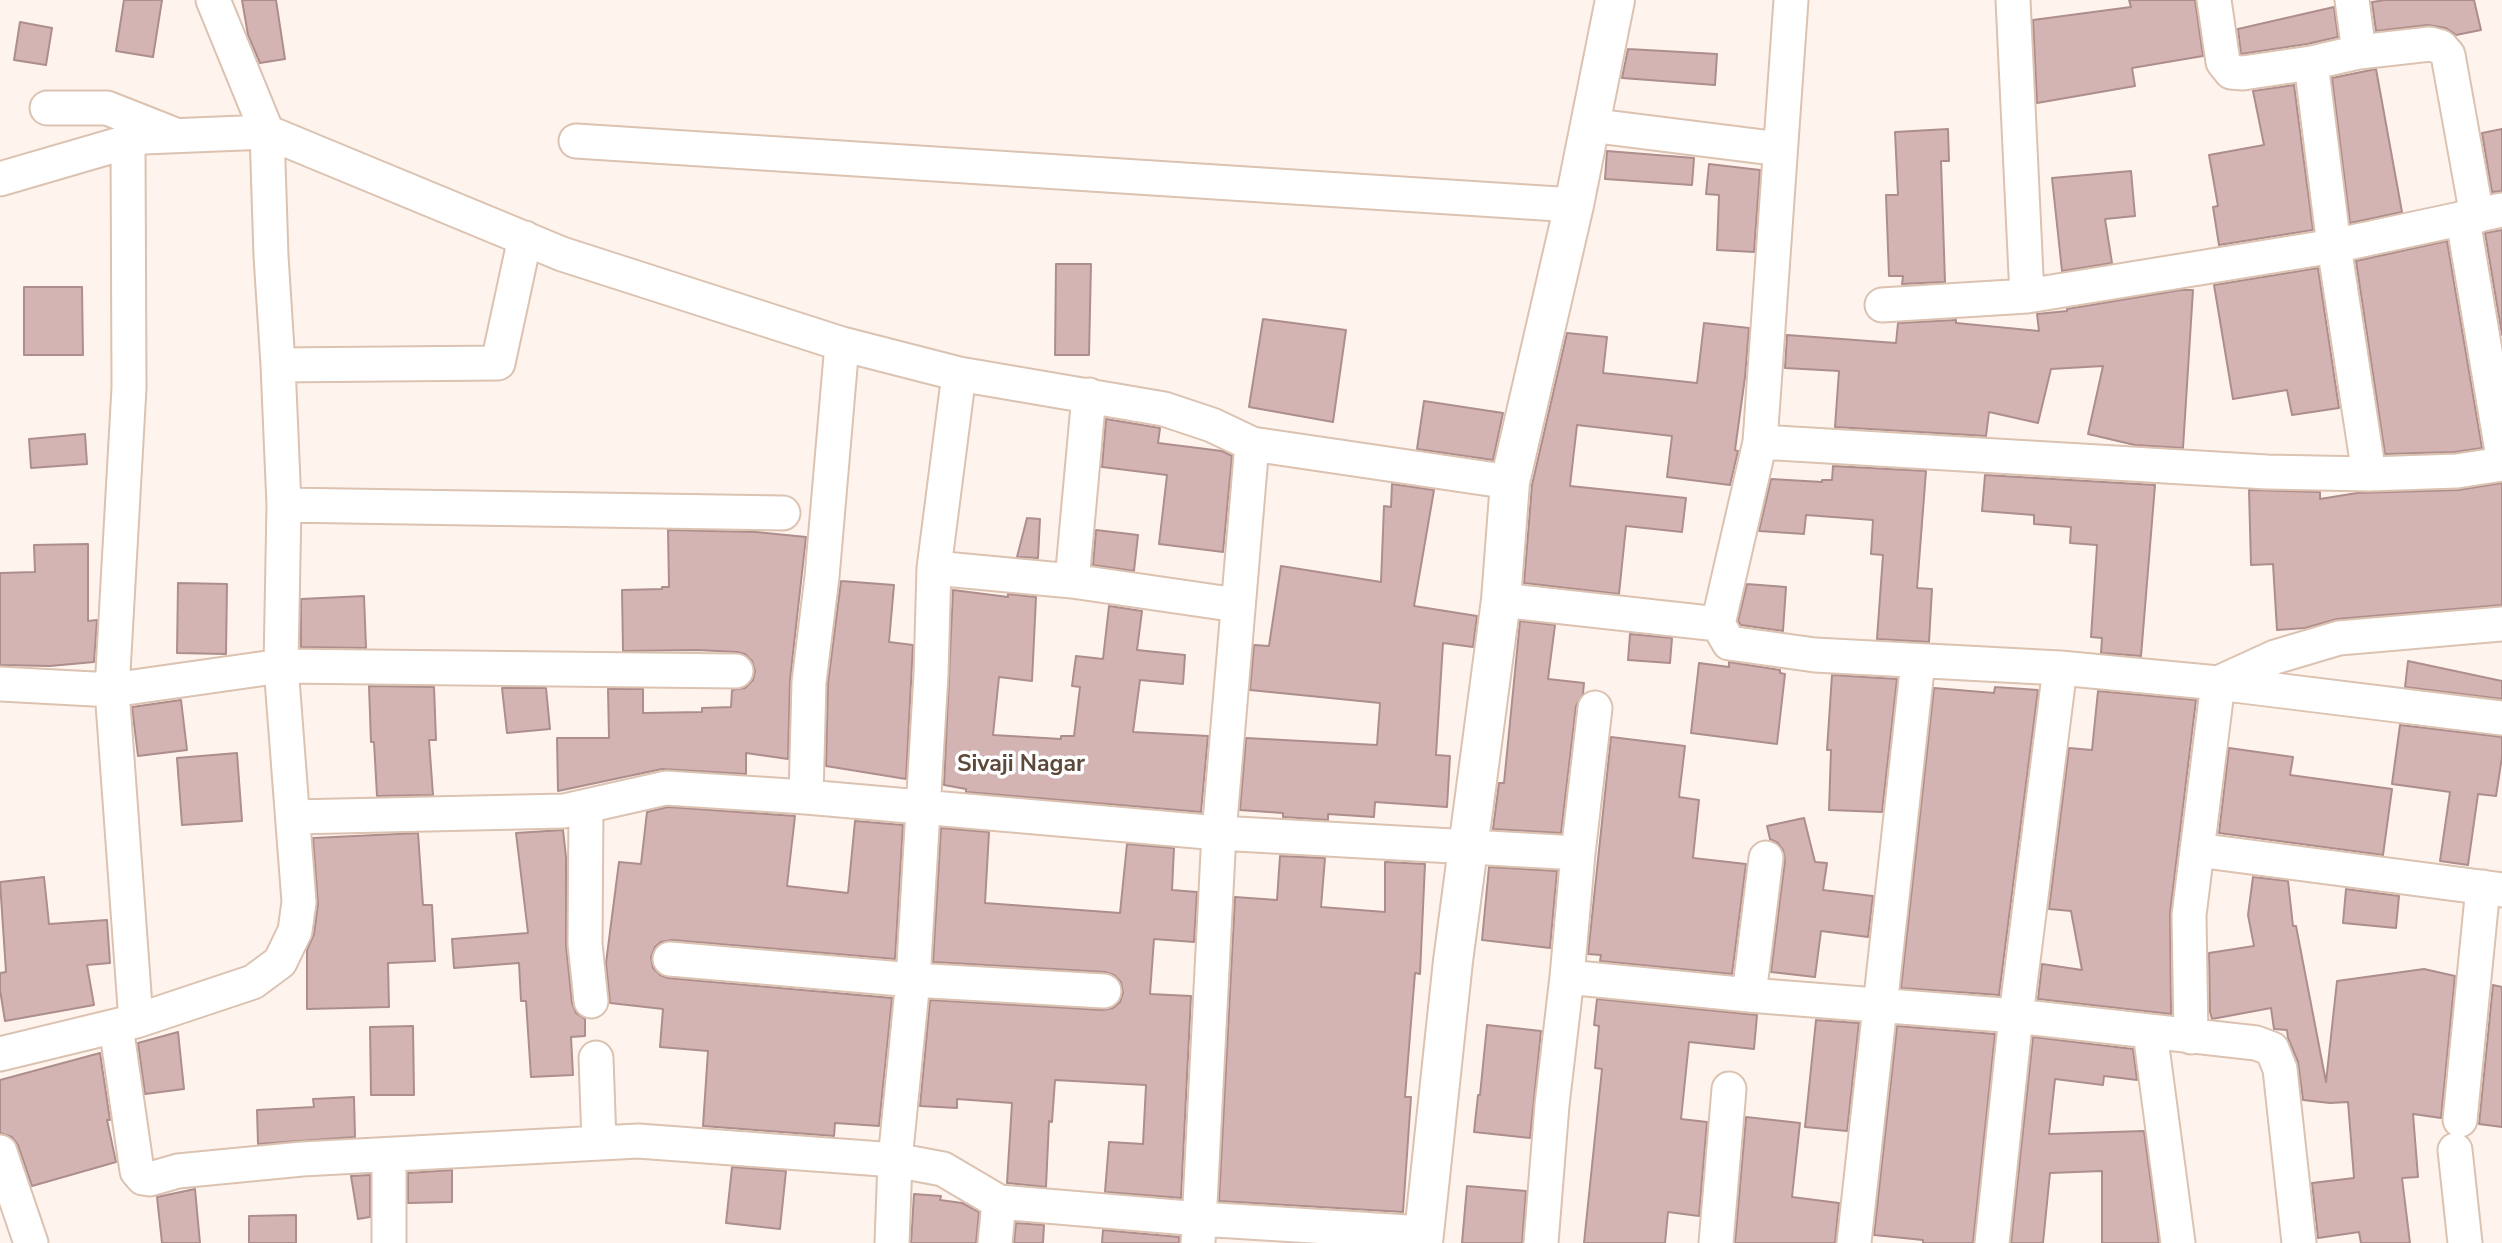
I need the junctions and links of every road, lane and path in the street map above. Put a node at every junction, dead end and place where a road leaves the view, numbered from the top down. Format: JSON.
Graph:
{"nodes":[{"id":1,"x":213,"y":0,"type":"edge"},
{"id":2,"x":1615,"y":0,"type":"edge"},
{"id":3,"x":1791,"y":0,"type":"edge"},
{"id":4,"x":2013,"y":0,"type":"edge"},
{"id":5,"x":2214,"y":0,"type":"edge"},
{"id":6,"x":2352,"y":0,"type":"edge"},
{"id":7,"x":2359,"y":52,"type":"junction"},
{"id":8,"x":2311,"y":64,"type":"junction"},
{"id":9,"x":47,"y":108,"type":"dead end"},
{"id":10,"x":1589,"y":125,"type":"junction"},
{"id":11,"x":267,"y":132,"type":"junction"},
{"id":12,"x":178,"y":136,"type":"junction"},
{"id":13,"x":128,"y":141,"type":"junction"},
{"id":14,"x":576,"y":141,"type":"dead end"},
{"id":15,"x":1780,"y":149,"type":"junction"},
{"id":16,"x":0,"y":179,"type":"edge"},
{"id":17,"x":1574,"y":205,"type":"junction"},
{"id":18,"x":2481,"y":215,"type":"edge"},
{"id":19,"x":525,"y":239,"type":"junction"},
{"id":20,"x":2334,"y":246,"type":"junction"},
{"id":21,"x":2027,"y":296,"type":"junction"},
{"id":22,"x":1881,"y":305,"type":"dead end"},
{"id":23,"x":842,"y":344,"type":"junction"},
{"id":24,"x":278,"y":365,"type":"junction"},
{"id":25,"x":959,"y":374,"type":"junction"},
{"id":26,"x":1089,"y":395,"type":"junction"},
{"id":27,"x":1760,"y":442,"type":"junction"},
{"id":28,"x":1252,"y":444,"type":"junction"},
{"id":29,"x":2502,"y":451,"type":"edge"},
{"id":30,"x":2502,"y":464,"type":"edge"},
{"id":31,"x":2369,"y":474,"type":"junction"},
{"id":32,"x":1510,"y":482,"type":"junction"},
{"id":33,"x":284,"y":505,"type":"junction"},
{"id":34,"x":783,"y":513,"type":"dead end"},
{"id":35,"x":934,"y":568,"type":"junction"},
{"id":36,"x":1072,"y":581,"type":"junction"},
{"id":37,"x":1501,"y":600,"type":"junction"},
{"id":38,"x":1237,"y":605,"type":"junction"},
{"id":39,"x":1718,"y":624,"type":"junction"},
{"id":40,"x":2502,"y":624,"type":"edge"},
{"id":41,"x":1918,"y":661,"type":"junction"},
{"id":42,"x":281,"y":666,"type":"junction"},
{"id":43,"x":2060,"y":668,"type":"junction"},
{"id":44,"x":736,"y":671,"type":"dead end"},
{"id":45,"x":0,"y":684,"type":"edge"},
{"id":46,"x":2218,"y":684,"type":"junction"},
{"id":47,"x":113,"y":690,"type":"junction"},
{"id":48,"x":1595,"y":708,"type":"dead end"},
{"id":49,"x":2502,"y":718,"type":"edge"},
{"id":50,"x":806,"y":797,"type":"junction"},
{"id":51,"x":586,"y":806,"type":"junction"},
{"id":52,"x":923,"y":808,"type":"junction"},
{"id":53,"x":293,"y":817,"type":"junction"},
{"id":54,"x":1219,"y":833,"type":"junction"},
{"id":55,"x":1469,"y":845,"type":"junction"},
{"id":56,"x":2197,"y":850,"type":"junction"},
{"id":57,"x":1578,"y":853,"type":"junction"},
{"id":58,"x":1766,"y":858,"type":"dead end"},
{"id":59,"x":2493,"y":888,"type":"edge"},
{"id":60,"x":670,"y":959,"type":"dead end"},
{"id":61,"x":1567,"y":977,"type":"junction"},
{"id":62,"x":913,"y":981,"type":"junction"},
{"id":63,"x":1104,"y":991,"type":"dead end"},
{"id":64,"x":1749,"y":995,"type":"junction"},
{"id":65,"x":591,"y":1001,"type":"dead end"},
{"id":66,"x":1881,"y":1004,"type":"junction"},
{"id":67,"x":2016,"y":1016,"type":"junction"},
{"id":68,"x":126,"y":1023,"type":"junction"},
{"id":69,"x":2150,"y":1032,"type":"junction"},
{"id":70,"x":2191,"y":1037,"type":"junction"},
{"id":71,"x":0,"y":1054,"type":"edge"},
{"id":72,"x":596,"y":1058,"type":"dead end"},
{"id":73,"x":1729,"y":1089,"type":"dead end"},
{"id":74,"x":599,"y":1142,"type":"junction"},
{"id":75,"x":0,"y":1152,"type":"edge"},
{"id":76,"x":388,"y":1156,"type":"junction"},
{"id":77,"x":895,"y":1160,"type":"junction"},
{"id":78,"x":999,"y":1202,"type":"junction"},
{"id":79,"x":1199,"y":1231,"type":"edge"},
{"id":80,"x":1424,"y":1238,"type":"edge"},
{"id":81,"x":31,"y":1243,"type":"edge"},
{"id":82,"x":389,"y":1243,"type":"edge"},
{"id":83,"x":892,"y":1243,"type":"edge"},
{"id":84,"x":995,"y":1243,"type":"edge"},
{"id":85,"x":1541,"y":1243,"type":"edge"},
{"id":86,"x":1716,"y":1243,"type":"edge"},
{"id":87,"x":1854,"y":1243,"type":"edge"},
{"id":88,"x":1992,"y":1243,"type":"edge"},
{"id":89,"x":2178,"y":1243,"type":"edge"},
{"id":90,"x":2299,"y":1243,"type":"edge"},
{"id":91,"x":2465,"y":1243,"type":"edge"}],
"edges":[{"from":1,"to":11,"type":"street"},
{"from":2,"to":10,"type":"street"},
{"from":3,"to":15,"type":"street"},
{"from":4,"to":21,"type":"street"},
{"from":5,"to":8,"type":"street"},
{"from":6,"to":7,"type":"street"},
{"from":7,"to":8,"type":"street"},
{"from":7,"to":18,"type":"street"},
{"from":8,"to":20,"type":"street"},
{"from":9,"to":12,"type":"street"},
{"from":10,"to":15,"type":"street"},
{"from":10,"to":17,"type":"street"},
{"from":11,"to":12,"type":"street"},
{"from":11,"to":19,"type":"street"},
{"from":11,"to":24,"type":"street"},
{"from":12,"to":13,"type":"street"},
{"from":13,"to":16,"type":"street"},
{"from":13,"to":47,"type":"street"},
{"from":14,"to":17,"type":"street"},
{"from":15,"to":27,"type":"street"},
{"from":17,"to":32,"type":"street"},
{"from":18,"to":20,"type":"street"},
{"from":18,"to":29,"type":"street"},
{"from":19,"to":23,"type":"street"},
{"from":19,"to":24,"type":"street"},
{"from":20,"to":21,"type":"street"},
{"from":20,"to":31,"type":"street"},
{"from":21,"to":22,"type":"street"},
{"from":23,"to":25,"type":"street"},
{"from":23,"to":50,"type":"street"},
{"from":24,"to":33,"type":"street"},
{"from":25,"to":26,"type":"street"},
{"from":25,"to":35,"type":"street"},
{"from":26,"to":28,"type":"street"},
{"from":26,"to":36,"type":"street"},
{"from":27,"to":31,"type":"street"},
{"from":27,"to":39,"type":"street"},
{"from":28,"to":32,"type":"street"},
{"from":28,"to":38,"type":"street"},
{"from":30,"to":31,"type":"street"},
{"from":32,"to":37,"type":"street"},
{"from":33,"to":34,"type":"street"},
{"from":33,"to":42,"type":"street"},
{"from":35,"to":36,"type":"street"},
{"from":35,"to":52,"type":"street"},
{"from":36,"to":38,"type":"street"},
{"from":37,"to":39,"type":"street"},
{"from":37,"to":55,"type":"street"},
{"from":38,"to":54,"type":"street"},
{"from":39,"to":41,"type":"street"},
{"from":40,"to":46,"type":"street"},
{"from":41,"to":43,"type":"street"},
{"from":41,"to":66,"type":"street"},
{"from":42,"to":44,"type":"street"},
{"from":42,"to":47,"type":"street"},
{"from":42,"to":53,"type":"street"},
{"from":43,"to":46,"type":"street"},
{"from":43,"to":67,"type":"street"},
{"from":45,"to":47,"type":"street"},
{"from":46,"to":49,"type":"street"},
{"from":46,"to":56,"type":"street"},
{"from":47,"to":68,"type":"street"},
{"from":48,"to":57,"type":"street"},
{"from":50,"to":51,"type":"street"},
{"from":50,"to":52,"type":"street"},
{"from":51,"to":53,"type":"street"},
{"from":51,"to":65,"type":"street"},
{"from":52,"to":54,"type":"street"},
{"from":52,"to":62,"type":"street"},
{"from":53,"to":68,"type":"street"},
{"from":54,"to":55,"type":"street"},
{"from":54,"to":79,"type":"street"},
{"from":55,"to":57,"type":"street"},
{"from":55,"to":80,"type":"street"},
{"from":56,"to":59,"type":"street"},
{"from":56,"to":70,"type":"street"},
{"from":57,"to":61,"type":"street"},
{"from":58,"to":64,"type":"street"},
{"from":59,"to":91,"type":"street"},
{"from":60,"to":62,"type":"street"},
{"from":61,"to":64,"type":"street"},
{"from":61,"to":85,"type":"street"},
{"from":62,"to":63,"type":"street"},
{"from":62,"to":77,"type":"street"},
{"from":64,"to":66,"type":"street"},
{"from":66,"to":67,"type":"street"},
{"from":66,"to":87,"type":"street"},
{"from":67,"to":69,"type":"street"},
{"from":67,"to":88,"type":"street"},
{"from":68,"to":71,"type":"street"},
{"from":68,"to":76,"type":"street"},
{"from":69,"to":70,"type":"street"},
{"from":69,"to":89,"type":"street"},
{"from":70,"to":90,"type":"street"},
{"from":72,"to":74,"type":"street"},
{"from":73,"to":86,"type":"street"},
{"from":74,"to":76,"type":"street"},
{"from":74,"to":77,"type":"street"},
{"from":75,"to":81,"type":"street"},
{"from":76,"to":82,"type":"street"},
{"from":77,"to":78,"type":"street"},
{"from":77,"to":83,"type":"street"},
{"from":78,"to":79,"type":"street"},
{"from":78,"to":84,"type":"street"},
{"from":79,"to":80,"type":"street"}]}
